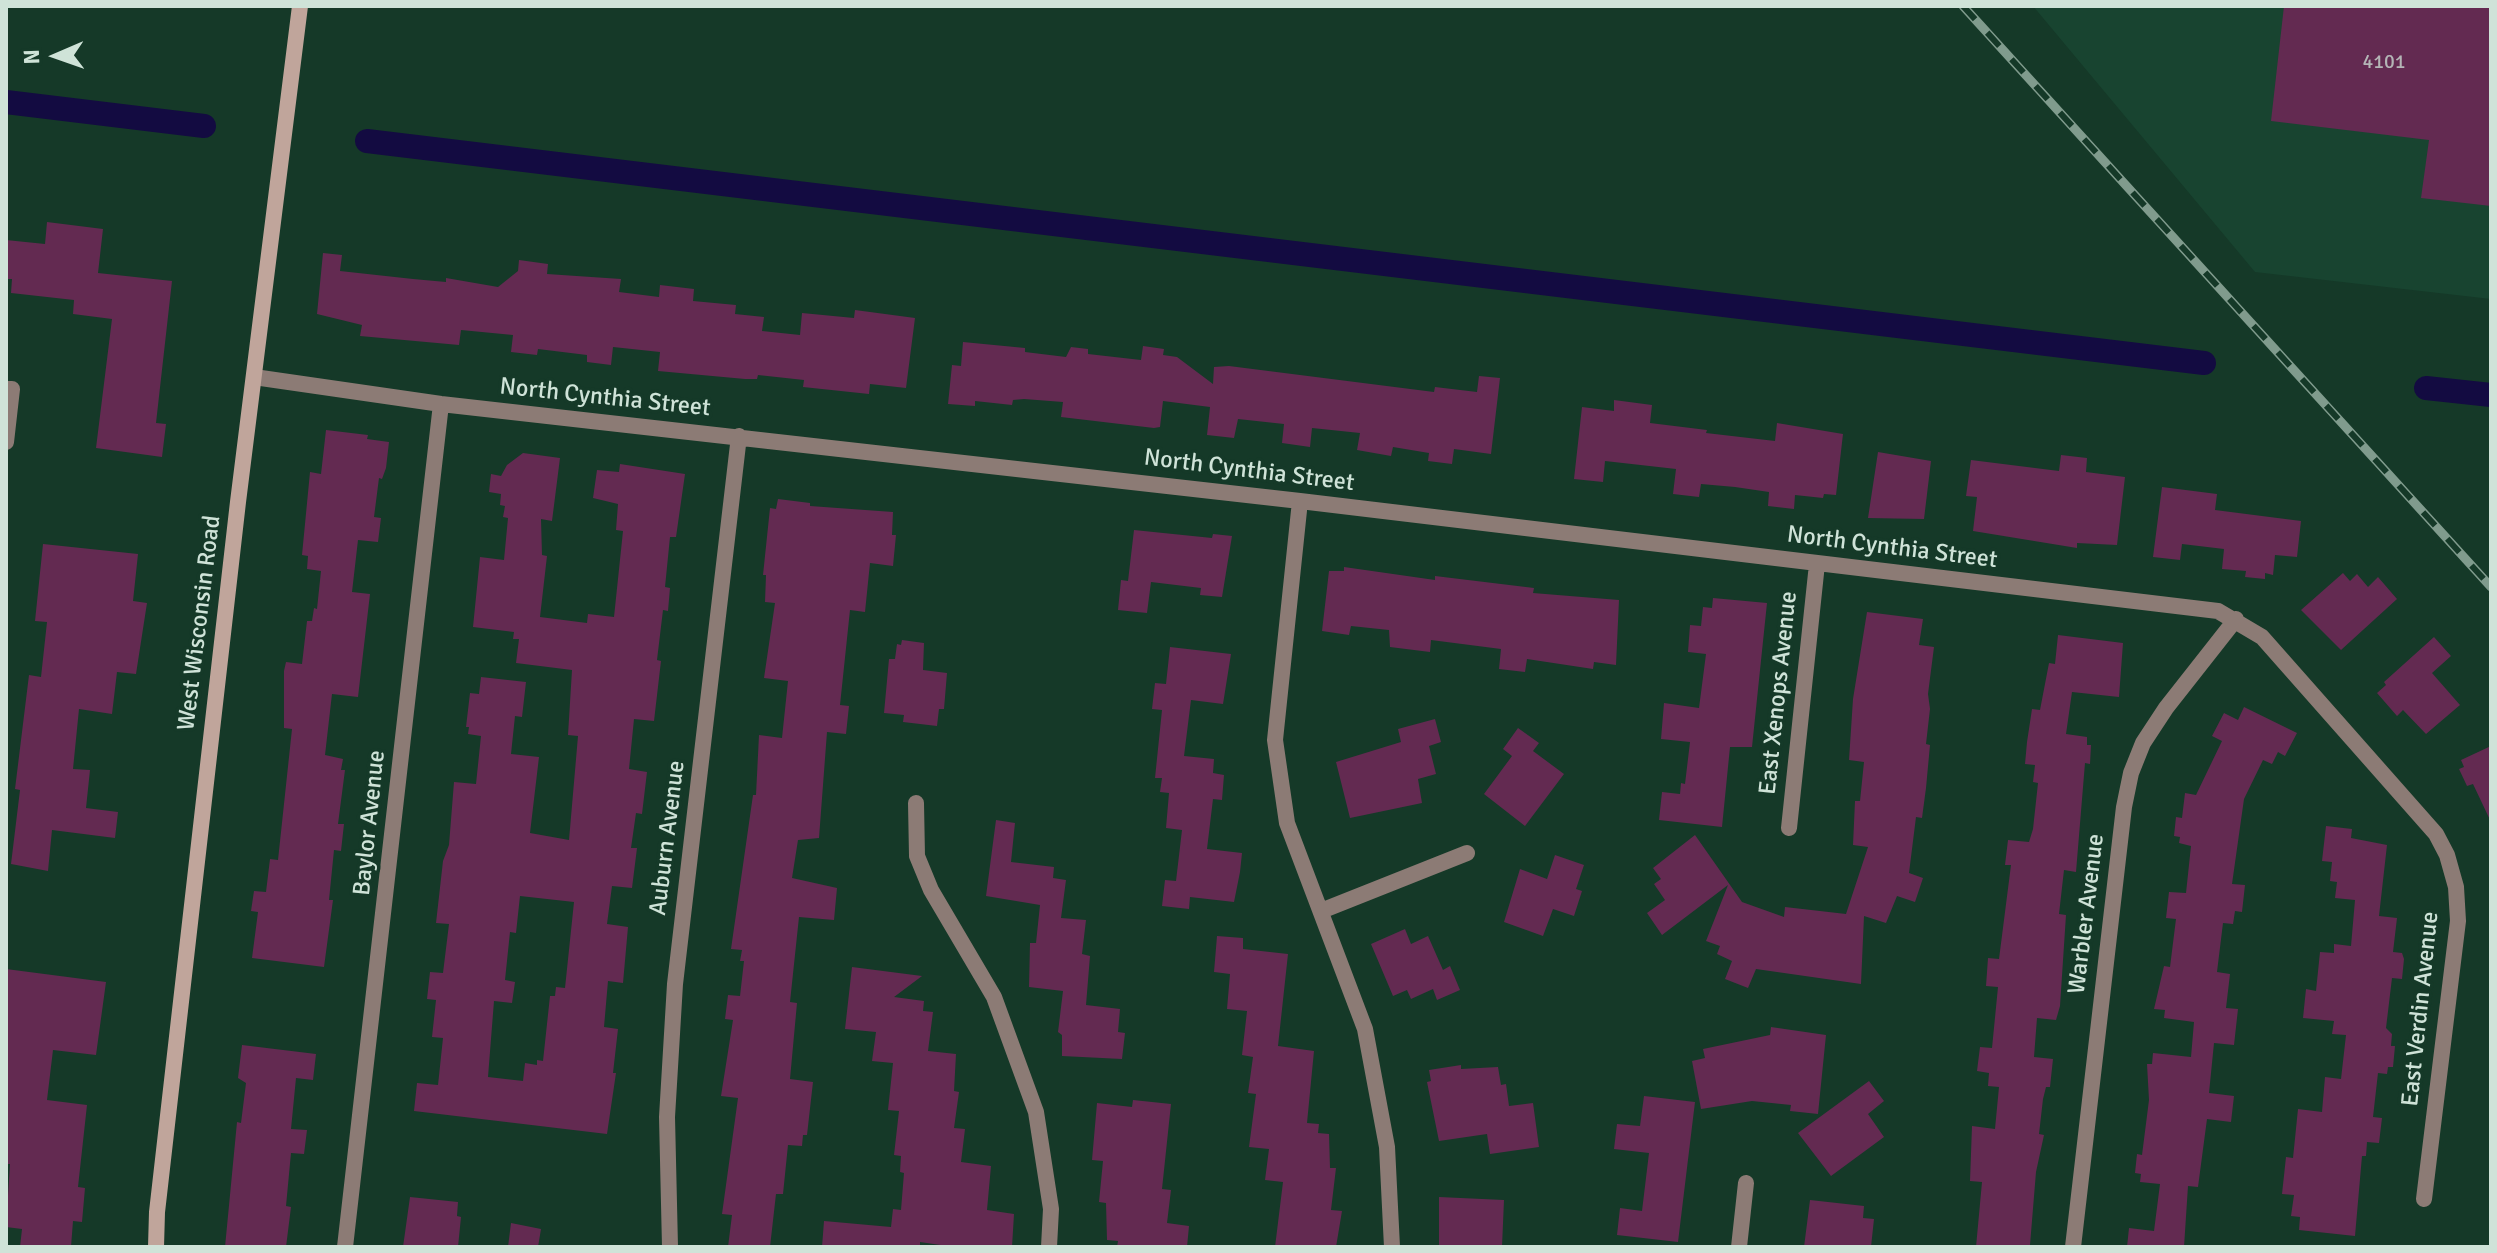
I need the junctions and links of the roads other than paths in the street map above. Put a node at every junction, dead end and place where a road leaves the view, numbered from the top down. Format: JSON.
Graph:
{"nodes":[{"id":1,"x":300,"y":6,"type":"edge"},
{"id":2,"x":254,"y":377,"type":"junction"},
{"id":3,"x":9,"y":389,"type":"edge"},
{"id":4,"x":441,"y":404,"type":"junction"},
{"id":5,"x":739,"y":436,"type":"junction"},
{"id":6,"x":6,"y":442,"type":"edge"},
{"id":7,"x":1300,"y":501,"type":"junction"},
{"id":8,"x":1817,"y":564,"type":"junction"},
{"id":9,"x":2236,"y":619,"type":"junction"},
{"id":10,"x":916,"y":803,"type":"dead end"},
{"id":11,"x":1789,"y":828,"type":"dead end"},
{"id":12,"x":1467,"y":853,"type":"dead end"},
{"id":13,"x":1321,"y":911,"type":"junction"},
{"id":14,"x":1746,"y":1183,"type":"dead end"},
{"id":15,"x":2424,"y":1199,"type":"dead end"},
{"id":16,"x":156,"y":1247,"type":"edge"},
{"id":17,"x":345,"y":1247,"type":"edge"},
{"id":18,"x":670,"y":1247,"type":"edge"},
{"id":19,"x":1049,"y":1247,"type":"edge"},
{"id":20,"x":1392,"y":1247,"type":"edge"},
{"id":21,"x":1739,"y":1247,"type":"edge"},
{"id":22,"x":2073,"y":1247,"type":"edge"}],
"edges":[{"from":1,"to":2,"type":"street","name":"West Wisconsin Road"},
{"from":2,"to":4,"type":"street","name":"North Cynthia Street"},
{"from":2,"to":16,"type":"street","name":"West Wisconsin Road"},
{"from":3,"to":6,"type":"street"},
{"from":4,"to":5,"type":"street","name":"North Cynthia Street"},
{"from":4,"to":17,"type":"street","name":"Baylor Avenue"},
{"from":5,"to":7,"type":"street","name":"North Cynthia Street"},
{"from":5,"to":18,"type":"street","name":"Auburn Avenue"},
{"from":7,"to":8,"type":"street","name":"North Cynthia Street"},
{"from":7,"to":13,"type":"street"},
{"from":8,"to":9,"type":"street","name":"North Cynthia Street"},
{"from":8,"to":11,"type":"street","name":"East Xenops Avenue"},
{"from":9,"to":15,"type":"street","name":"East Verdin Avenue"},
{"from":9,"to":22,"type":"street","name":"Warbler Avenue"},
{"from":10,"to":19,"type":"street"},
{"from":12,"to":13,"type":"street"},
{"from":13,"to":20,"type":"street"},
{"from":14,"to":21,"type":"street"}]}
